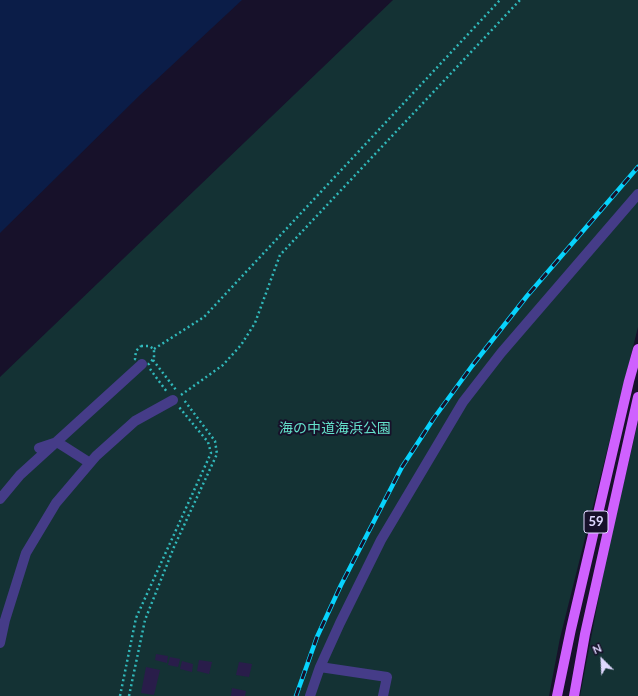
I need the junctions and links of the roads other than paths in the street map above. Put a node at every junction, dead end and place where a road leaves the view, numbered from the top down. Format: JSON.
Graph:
{"nodes":[{"id":1,"x":638,"y":194,"type":"edge"},
{"id":2,"x":638,"y":349,"type":"edge"},
{"id":3,"x":144,"y":364,"type":"road end"},
{"id":4,"x":638,"y":397,"type":"edge"},
{"id":5,"x":177,"y":398,"type":"road end"},
{"id":6,"x":57,"y":442,"type":"junction"},
{"id":7,"x":39,"y":448,"type":"dead end"},
{"id":8,"x":90,"y":463,"type":"junction"},
{"id":9,"x":0,"y":499,"type":"edge"},
{"id":10,"x":0,"y":643,"type":"edge"},
{"id":11,"x":320,"y":667,"type":"junction"},
{"id":12,"x":310,"y":696,"type":"edge"},
{"id":13,"x":383,"y":696,"type":"edge"},
{"id":14,"x":557,"y":696,"type":"edge"},
{"id":15,"x":574,"y":696,"type":"edge"}],
"edges":[{"from":1,"to":11,"type":"lane"},
{"from":2,"to":14,"type":"main road","number":"59"},
{"from":3,"to":6,"type":"lane"},
{"from":4,"to":15,"type":"main road","number":"59"},
{"from":5,"to":8,"type":"lane"},
{"from":6,"to":7,"type":"lane"},
{"from":6,"to":8,"type":"lane"},
{"from":6,"to":9,"type":"lane"},
{"from":8,"to":10,"type":"lane"},
{"from":11,"to":12,"type":"lane"},
{"from":11,"to":13,"type":"lane"}]}
